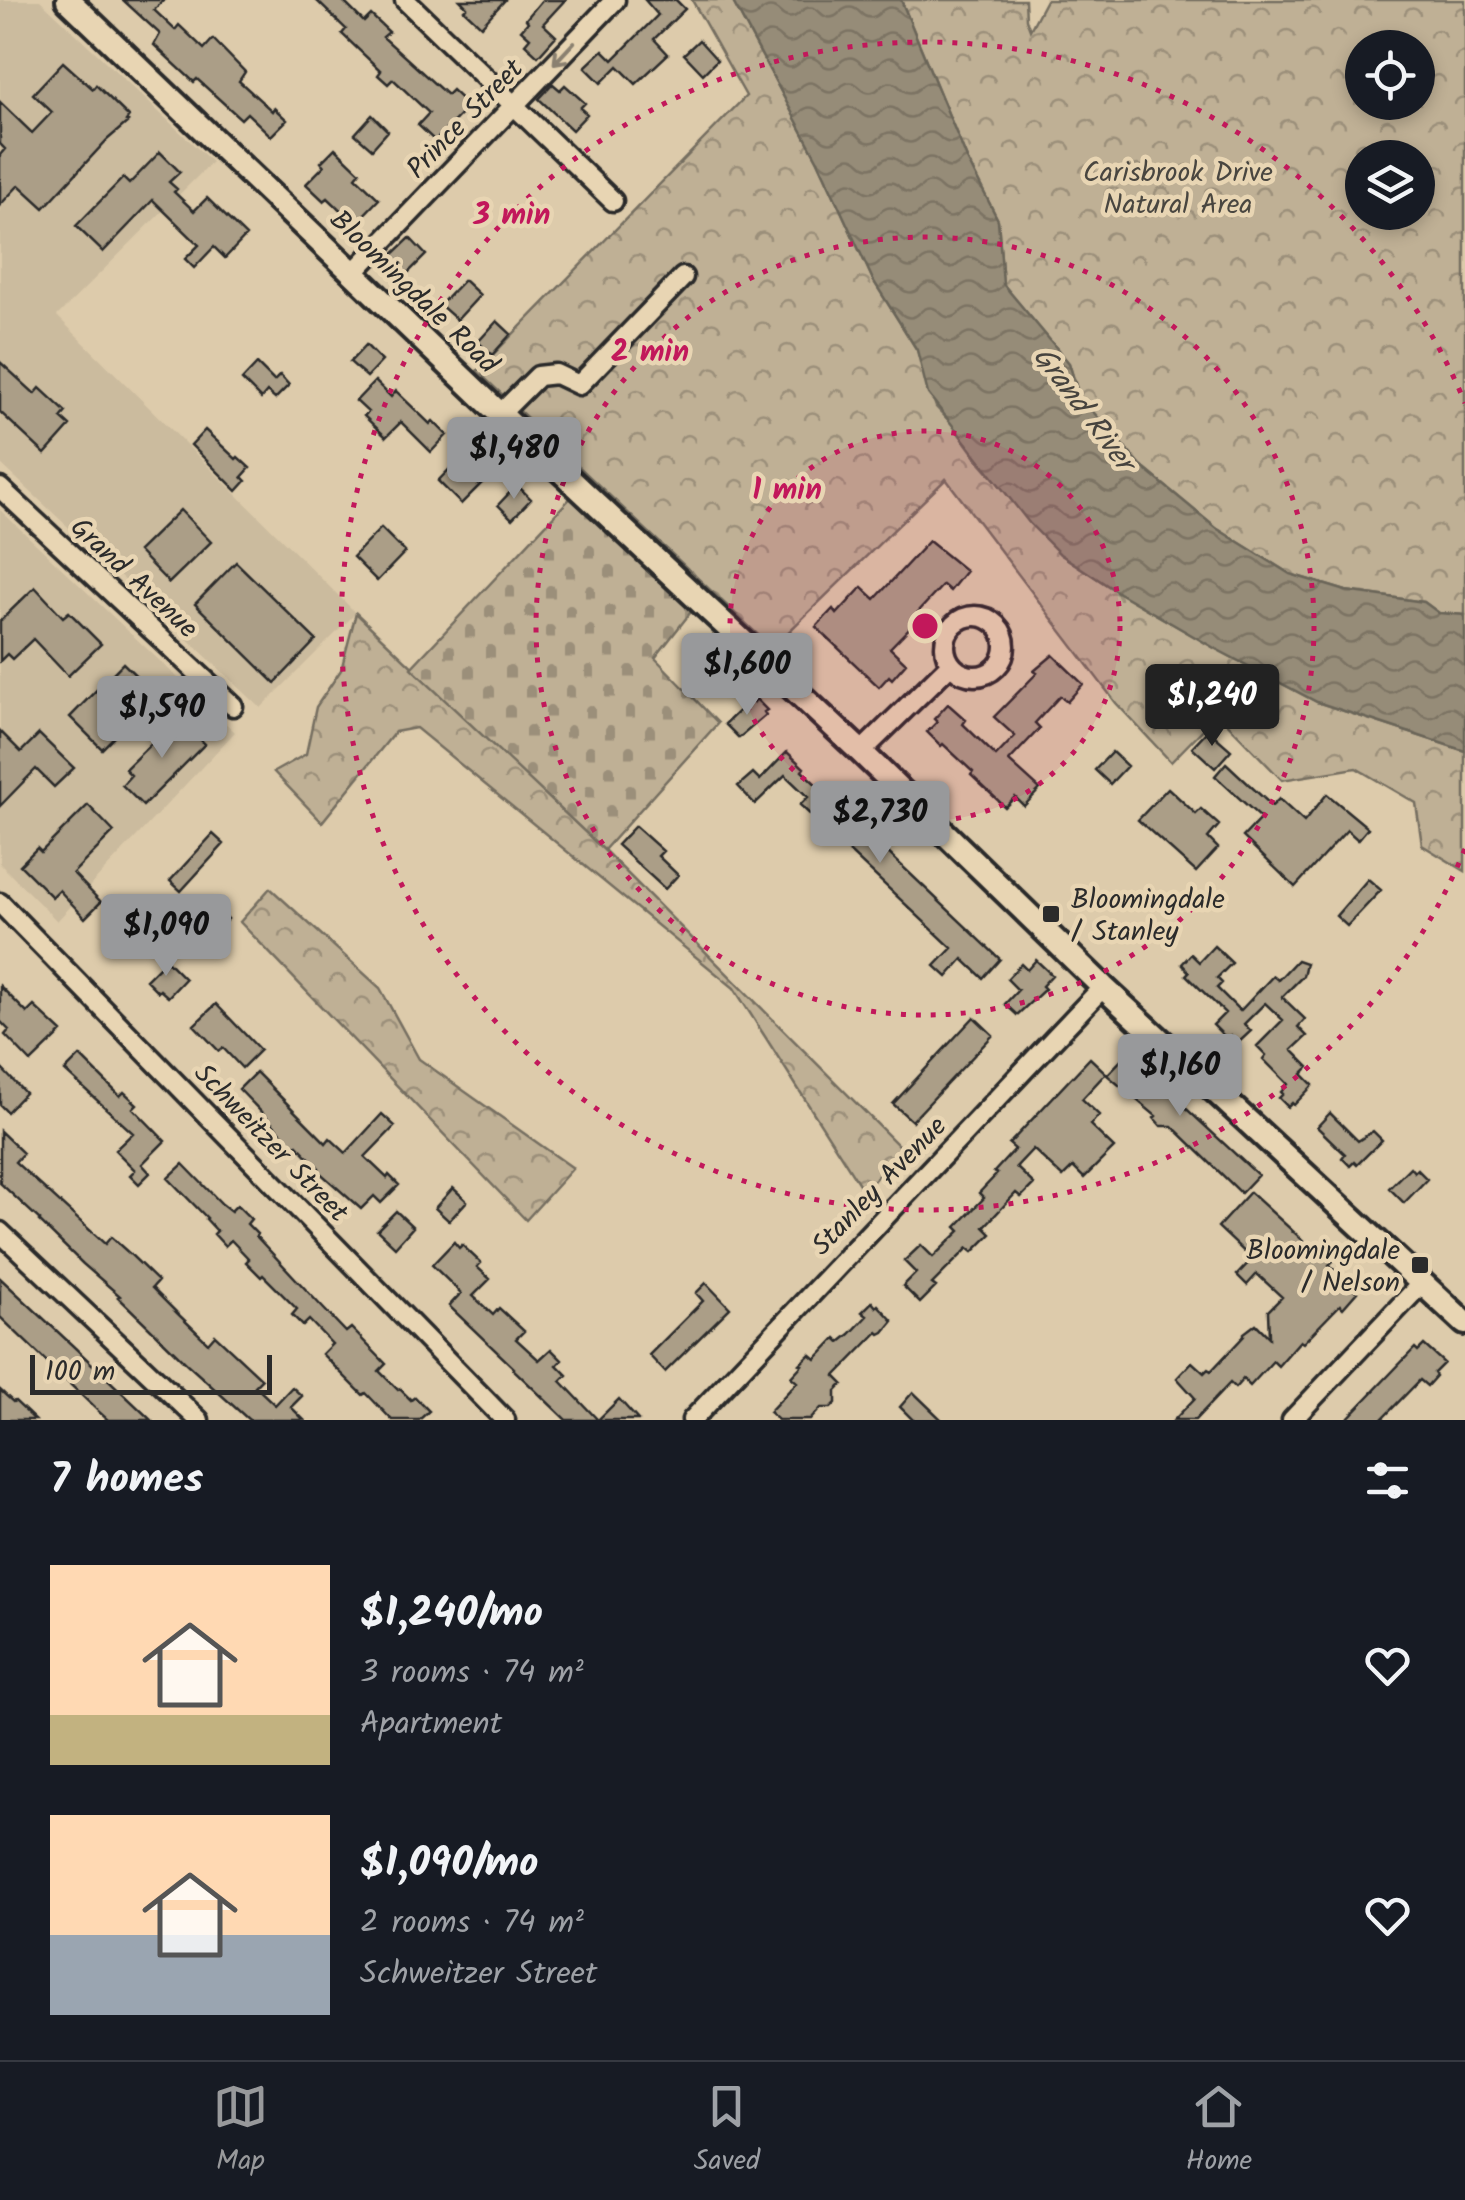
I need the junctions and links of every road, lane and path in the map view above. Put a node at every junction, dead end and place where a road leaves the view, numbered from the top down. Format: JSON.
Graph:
{"nodes":[{"id":1,"x":68,"y":0,"type":"edge"},
{"id":2,"x":404,"y":0,"type":"edge"},
{"id":3,"x":614,"y":0,"type":"edge"},
{"id":4,"x":514,"y":106,"type":"junction"},
{"id":5,"x":613,"y":202,"type":"dead end"},
{"id":6,"x":353,"y":273,"type":"junction"},
{"id":7,"x":683,"y":276,"type":"dead end"},
{"id":8,"x":500,"y":414,"type":"junction"},
{"id":9,"x":0,"y":488,"type":"edge"},
{"id":10,"x":951,"y":664,"type":"dead end"},
{"id":11,"x":233,"y":706,"type":"dead end"},
{"id":12,"x":861,"y":752,"type":"junction"},
{"id":13,"x":0,"y":902,"type":"edge"},
{"id":14,"x":1103,"y":987,"type":"junction"},
{"id":15,"x":0,"y":1232,"type":"edge"},
{"id":16,"x":1422,"y":1282,"type":"junction"},
{"id":17,"x":1465,"y":1323,"type":"edge"},
{"id":18,"x":199,"y":1420,"type":"edge"},
{"id":19,"x":505,"y":1420,"type":"edge"},
{"id":20,"x":692,"y":1420,"type":"edge"},
{"id":21,"x":1292,"y":1420,"type":"edge"}],
"edges":[{"from":1,"to":6,"type":"main road","name":"Bloomingdale Road"},
{"from":2,"to":4,"type":"street"},
{"from":3,"to":4,"type":"street","name":"Prince Street","one_way":true},
{"from":4,"to":5,"type":"street"},
{"from":4,"to":6,"type":"street","name":"Prince Street"},
{"from":6,"to":8,"type":"main road","name":"Bloomingdale Road"},
{"from":7,"to":8,"type":"street"},
{"from":8,"to":12,"type":"main road","name":"Bloomingdale Road"},
{"from":9,"to":11,"type":"street","name":"Grand Avenue"},
{"from":10,"to":12,"type":"street"},
{"from":12,"to":14,"type":"main road","name":"Bloomingdale Road"},
{"from":13,"to":19,"type":"street","name":"Schweitzer Street"},
{"from":14,"to":16,"type":"main road","name":"Bloomingdale Road"},
{"from":14,"to":20,"type":"street","name":"Stanley Avenue"},
{"from":15,"to":18,"type":"street"},
{"from":16,"to":17,"type":"main road","name":"Bloomingdale Road"},
{"from":16,"to":21,"type":"street"}]}
